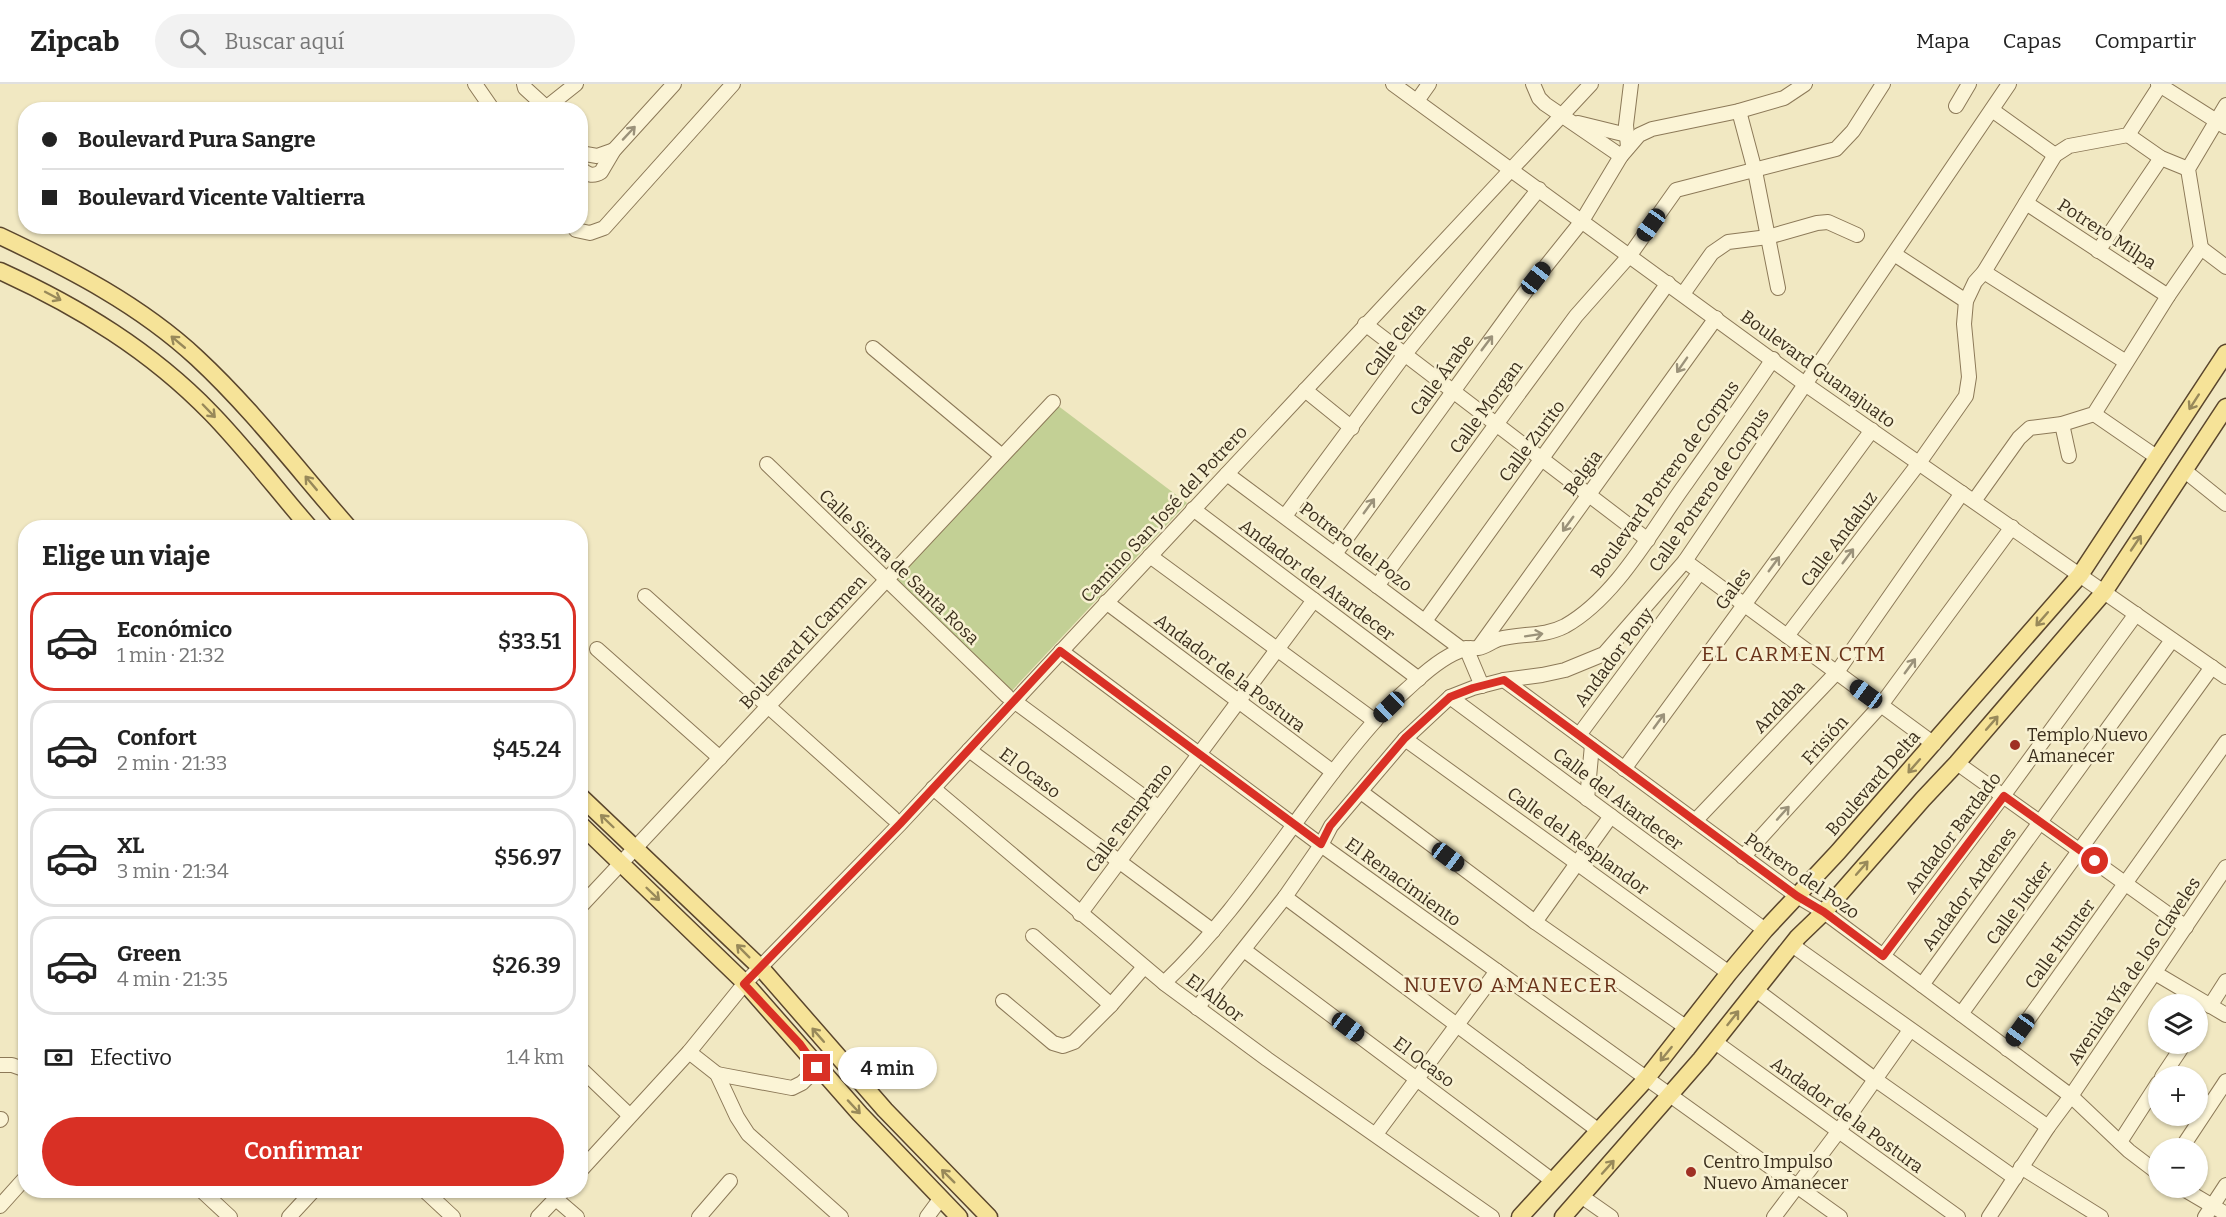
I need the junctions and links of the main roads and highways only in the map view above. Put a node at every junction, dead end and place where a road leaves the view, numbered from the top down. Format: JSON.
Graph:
{"nodes":[{"id":1,"x":0,"y":236,"type":"edge"},
{"id":2,"x":0,"y":271,"type":"edge"},
{"id":3,"x":2226,"y":353,"type":"edge"},
{"id":4,"x":2226,"y":407,"type":"edge"},
{"id":5,"x":303,"y":520,"type":"edge"},
{"id":6,"x":342,"y":520,"type":"edge"},
{"id":7,"x":588,"y":804,"type":"edge"},
{"id":8,"x":588,"y":832,"type":"edge"},
{"id":9,"x":959,"y":1217,"type":"edge"},
{"id":10,"x":989,"y":1217,"type":"edge"},
{"id":11,"x":1520,"y":1217,"type":"edge"},
{"id":12,"x":1563,"y":1217,"type":"edge"}],
"edges":[{"from":6,"to":1,"type":"main road","one_way":true},
{"from":2,"to":5,"type":"main road","one_way":true},
{"from":3,"to":11,"type":"main road","name":"Boulevard Delta","one_way":true},
{"from":12,"to":4,"type":"main road","one_way":true},
{"from":10,"to":7,"type":"main road","one_way":true},
{"from":8,"to":9,"type":"main road","one_way":true}]}
